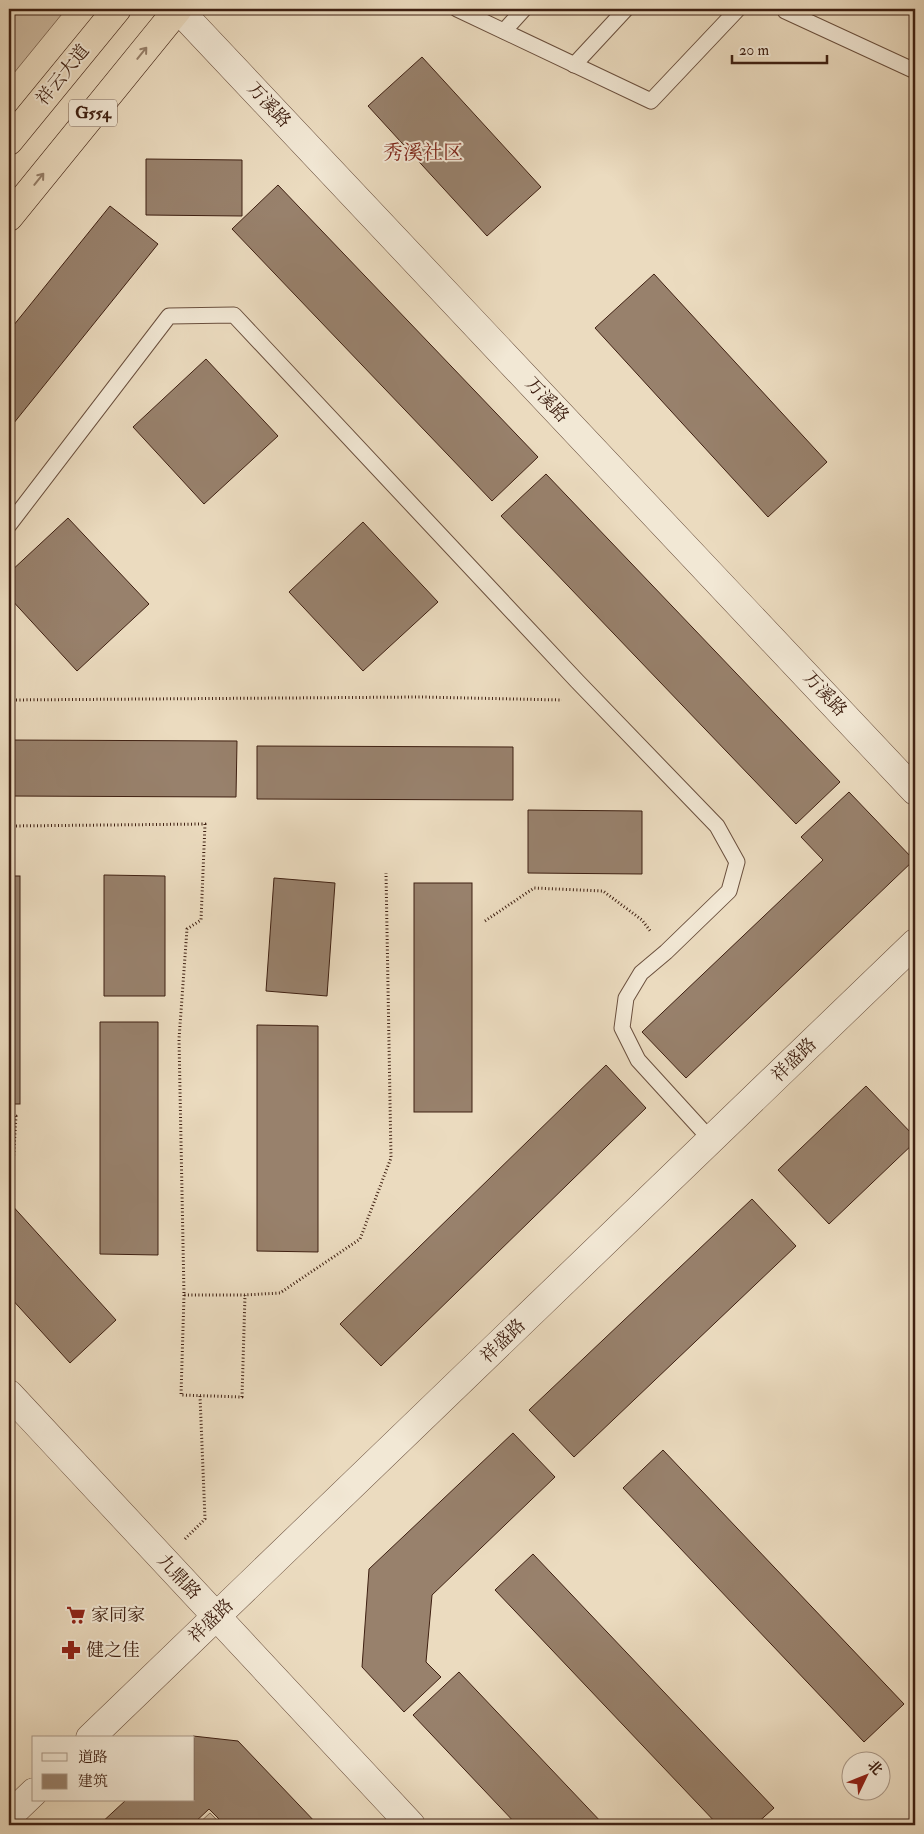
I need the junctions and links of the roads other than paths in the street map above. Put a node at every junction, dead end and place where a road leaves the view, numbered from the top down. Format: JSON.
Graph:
{"nodes":[{"id":1,"x":117,"y":9,"type":"edge"},
{"id":2,"x":178,"y":9,"type":"edge"},
{"id":3,"x":457,"y":9,"type":"edge"},
{"id":4,"x":524,"y":9,"type":"edge"},
{"id":5,"x":626,"y":9,"type":"edge"},
{"id":6,"x":738,"y":9,"type":"edge"},
{"id":7,"x":787,"y":9,"type":"edge"},
{"id":8,"x":504,"y":31,"type":"junction"},
{"id":9,"x":574,"y":65,"type":"junction"},
{"id":10,"x":915,"y":71,"type":"edge"},
{"id":11,"x":9,"y":141,"type":"edge"},
{"id":12,"x":9,"y":217,"type":"edge"},
{"id":13,"x":9,"y":525,"type":"edge"},
{"id":14,"x":915,"y":790,"type":"edge"},
{"id":15,"x":915,"y":943,"type":"edge"},
{"id":16,"x":711,"y":1140,"type":"junction"},
{"id":17,"x":9,"y":1394,"type":"edge"},
{"id":18,"x":216,"y":1617,"type":"junction"},
{"id":19,"x":92,"y":1736,"type":"edge"},
{"id":20,"x":32,"y":1794,"type":"edge"},
{"id":21,"x":9,"y":1816,"type":"edge"},
{"id":22,"x":411,"y":1825,"type":"edge"}],
"edges":[{"from":1,"to":11,"type":"highway","name":"祥云大道","number":"G554"},
{"from":12,"to":2,"type":"highway","number":"G554","one_way":true},
{"from":2,"to":14,"type":"street","name":"万溪路"},
{"from":3,"to":8,"type":"lane"},
{"from":4,"to":8,"type":"lane"},
{"from":5,"to":9,"type":"lane"},
{"from":6,"to":9,"type":"lane"},
{"from":7,"to":10,"type":"lane"},
{"from":8,"to":9,"type":"lane"},
{"from":13,"to":16,"type":"lane"},
{"from":15,"to":16,"type":"street","name":"祥盛路"},
{"from":16,"to":18,"type":"street","name":"祥盛路"},
{"from":17,"to":18,"type":"street","name":"九鼎路"},
{"from":18,"to":19,"type":"street","name":"祥盛路"},
{"from":18,"to":22,"type":"street","name":"九鼎路"},
{"from":20,"to":21,"type":"street"}]}
